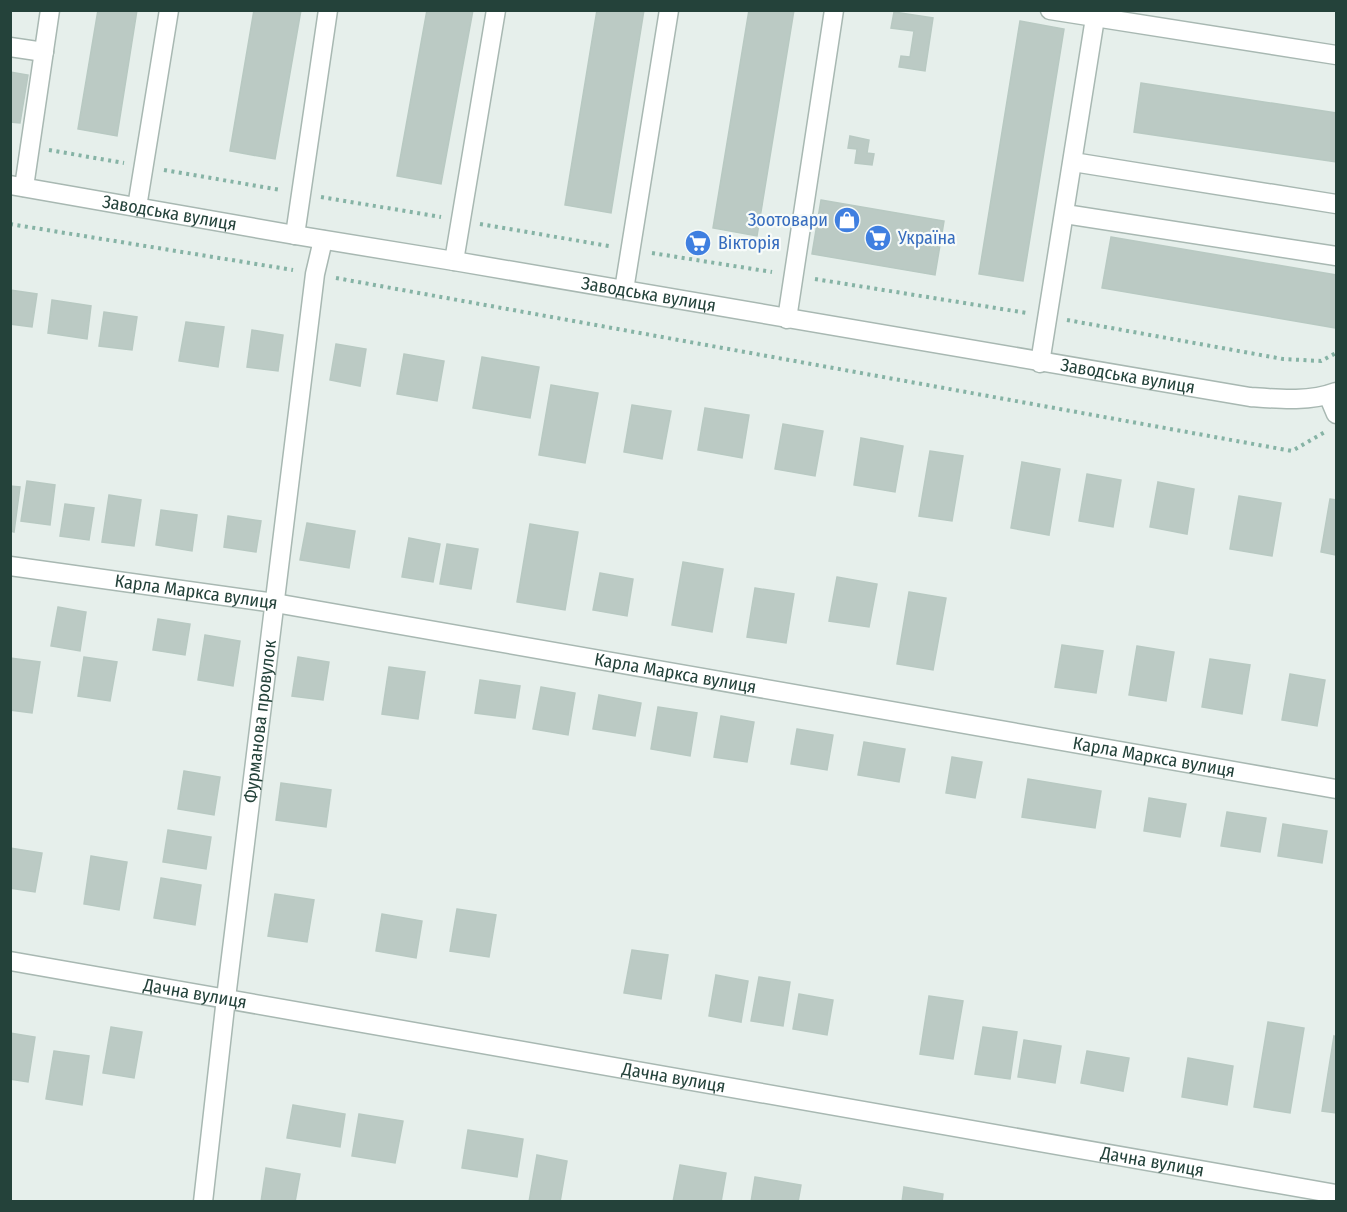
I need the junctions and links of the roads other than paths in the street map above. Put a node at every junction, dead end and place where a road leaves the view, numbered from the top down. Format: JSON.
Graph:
{"nodes":[{"id":1,"x":50,"y":10,"type":"edge"},
{"id":2,"x":169,"y":10,"type":"edge"},
{"id":3,"x":328,"y":10,"type":"edge"},
{"id":4,"x":496,"y":10,"type":"edge"},
{"id":5,"x":669,"y":10,"type":"edge"},
{"id":6,"x":834,"y":10,"type":"edge"},
{"id":7,"x":1050,"y":10,"type":"edge"},
{"id":8,"x":1095,"y":18,"type":"junction"},
{"id":9,"x":10,"y":47,"type":"edge"},
{"id":10,"x":44,"y":52,"type":"junction"},
{"id":11,"x":1336,"y":55,"type":"edge"},
{"id":12,"x":1073,"y":162,"type":"junction"},
{"id":13,"x":17,"y":186,"type":"edge"},
{"id":14,"x":1336,"y":204,"type":"edge"},
{"id":15,"x":137,"y":207,"type":"junction"},
{"id":16,"x":1065,"y":214,"type":"junction"},
{"id":17,"x":295,"y":235,"type":"junction"},
{"id":18,"x":322,"y":240,"type":"junction"},
{"id":19,"x":1336,"y":256,"type":"edge"},
{"id":20,"x":454,"y":261,"type":"junction"},
{"id":21,"x":624,"y":290,"type":"junction"},
{"id":22,"x":787,"y":319,"type":"junction"},
{"id":23,"x":1040,"y":363,"type":"junction"},
{"id":24,"x":1332,"y":393,"type":"edge"},
{"id":25,"x":1336,"y":414,"type":"edge"},
{"id":26,"x":10,"y":566,"type":"edge"},
{"id":27,"x":275,"y":603,"type":"junction"},
{"id":28,"x":1336,"y":789,"type":"edge"},
{"id":29,"x":10,"y":961,"type":"edge"},
{"id":30,"x":226,"y":998,"type":"junction"},
{"id":31,"x":1336,"y":1194,"type":"edge"},
{"id":32,"x":203,"y":1202,"type":"edge"}],
"edges":[{"from":1,"to":10,"type":"street"},
{"from":2,"to":15,"type":"street"},
{"from":3,"to":17,"type":"street"},
{"from":4,"to":20,"type":"street"},
{"from":5,"to":21,"type":"street"},
{"from":6,"to":22,"type":"street"},
{"from":7,"to":8,"type":"street"},
{"from":8,"to":11,"type":"street"},
{"from":8,"to":12,"type":"street"},
{"from":9,"to":10,"type":"street"},
{"from":10,"to":13,"type":"street"},
{"from":12,"to":14,"type":"street"},
{"from":12,"to":16,"type":"street"},
{"from":13,"to":15,"type":"street","name":"Заводська вулиця"},
{"from":15,"to":17,"type":"street","name":"Заводська вулиця"},
{"from":16,"to":19,"type":"street"},
{"from":16,"to":23,"type":"street"},
{"from":17,"to":18,"type":"street","name":"Заводська вулиця"},
{"from":18,"to":20,"type":"street","name":"Заводська вулиця"},
{"from":18,"to":27,"type":"street","name":"Фурманова провулок"},
{"from":20,"to":21,"type":"street","name":"Заводська вулиця"},
{"from":21,"to":22,"type":"street","name":"Заводська вулиця"},
{"from":22,"to":23,"type":"street","name":"Заводська вулиця"},
{"from":23,"to":24,"type":"street","name":"Заводська вулиця"},
{"from":24,"to":25,"type":"street"},
{"from":26,"to":27,"type":"street","name":"Карла Маркса вулиця"},
{"from":27,"to":28,"type":"street","name":"Карла Маркса вулиця"},
{"from":27,"to":30,"type":"street","name":"Фурманова провулок"},
{"from":29,"to":30,"type":"street","name":"Дачна вулиця"},
{"from":30,"to":31,"type":"street","name":"Дачна вулиця"},
{"from":30,"to":32,"type":"street","name":"Фурманова провулок"}]}
